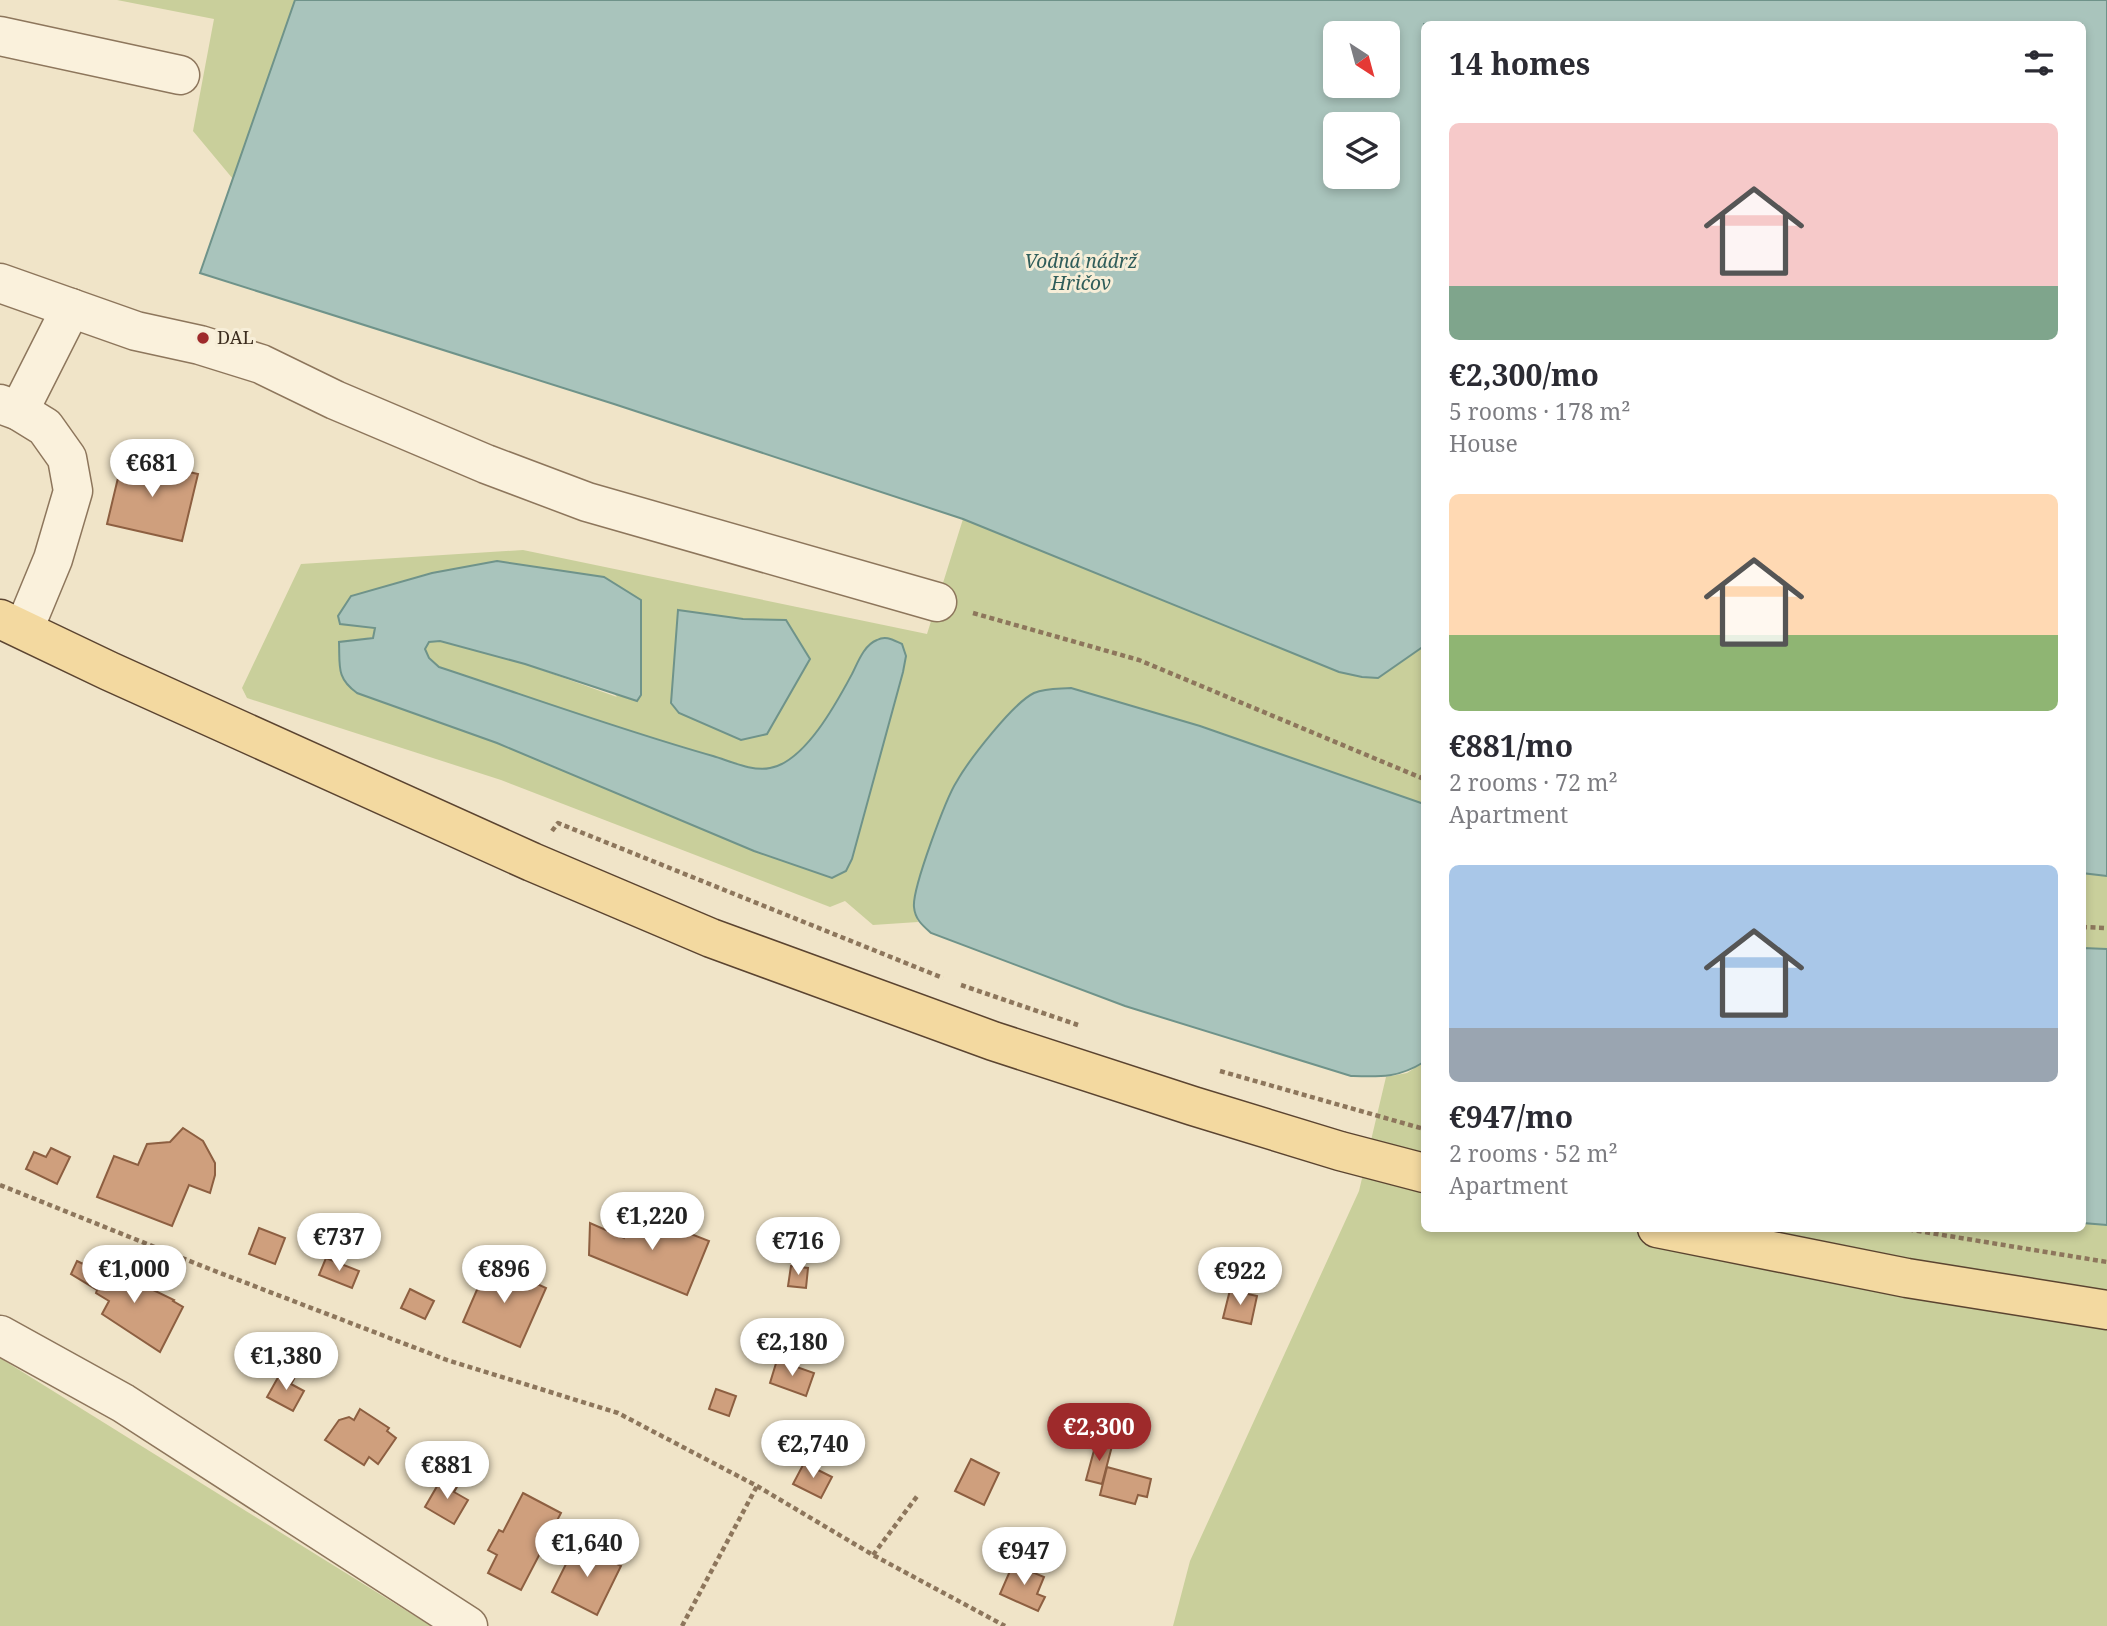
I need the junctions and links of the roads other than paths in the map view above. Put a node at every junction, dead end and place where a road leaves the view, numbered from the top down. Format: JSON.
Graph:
{"nodes":[{"id":1,"x":0,"y":36,"type":"edge"},
{"id":2,"x":180,"y":75,"type":"dead end"},
{"id":3,"x":0,"y":283,"type":"edge"},
{"id":4,"x":71,"y":308,"type":"junction"},
{"id":5,"x":10,"y":407,"type":"edge"},
{"id":6,"x":937,"y":603,"type":"road end"},
{"id":7,"x":12,"y":624,"type":"edge"},
{"id":8,"x":1421,"y":1172,"type":"edge"},
{"id":9,"x":1677,"y":1232,"type":"edge"},
{"id":10,"x":2107,"y":1310,"type":"edge"},
{"id":11,"x":0,"y":1335,"type":"edge"},
{"id":12,"x":468,"y":1626,"type":"edge"}],
"edges":[{"from":1,"to":2,"type":"lane"},
{"from":3,"to":4,"type":"lane"},
{"from":4,"to":5,"type":"lane"},
{"from":4,"to":6,"type":"lane"},
{"from":5,"to":7,"type":"lane"},
{"from":7,"to":8,"type":"main road"},
{"from":9,"to":10,"type":"main road"},
{"from":11,"to":12,"type":"lane"}]}
